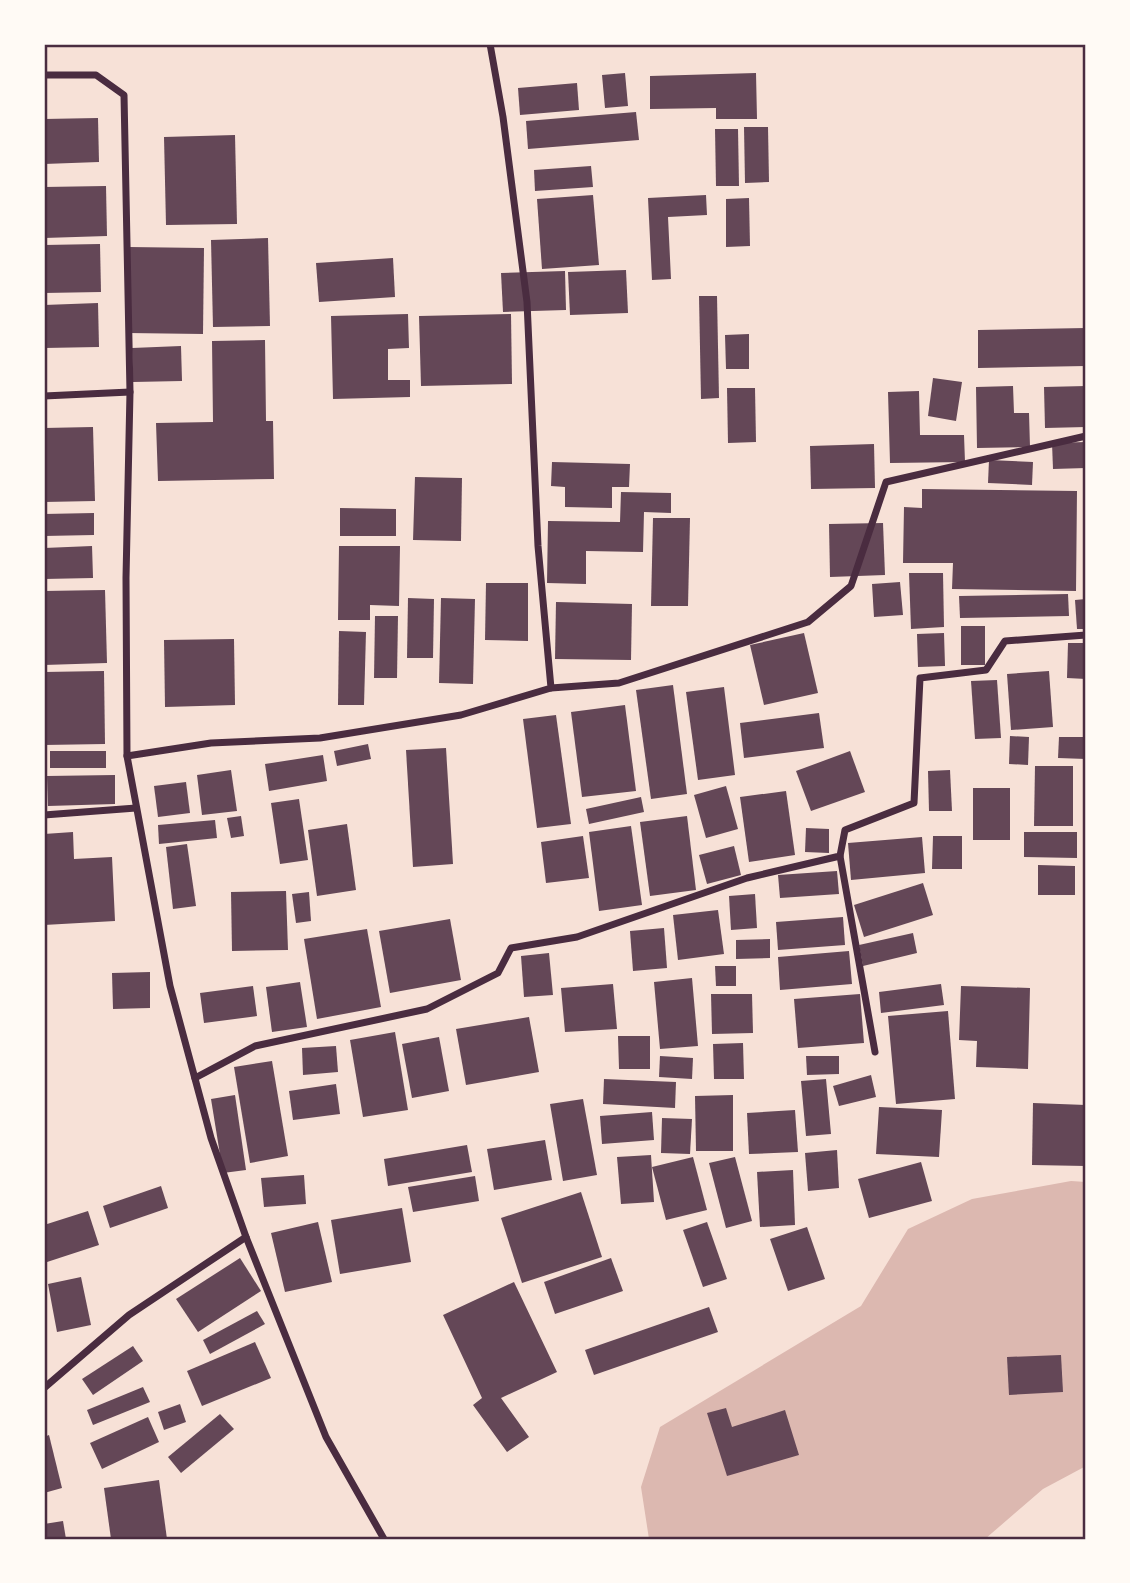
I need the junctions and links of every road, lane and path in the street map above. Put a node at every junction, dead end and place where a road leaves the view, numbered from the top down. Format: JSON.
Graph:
{"nodes":[{"id":1,"x":490,"y":44,"type":"edge"},
{"id":2,"x":44,"y":75,"type":"edge"},
{"id":3,"x":130,"y":392,"type":"junction"},
{"id":4,"x":44,"y":396,"type":"edge"},
{"id":5,"x":1086,"y":436,"type":"edge"},
{"id":6,"x":1086,"y":635,"type":"edge"},
{"id":7,"x":551,"y":688,"type":"junction"},
{"id":8,"x":127,"y":756,"type":"junction"},
{"id":9,"x":136,"y":808,"type":"junction"},
{"id":10,"x":44,"y":815,"type":"edge"},
{"id":11,"x":840,"y":856,"type":"junction"},
{"id":12,"x":875,"y":1052,"type":"dead end"},
{"id":13,"x":195,"y":1078,"type":"junction"},
{"id":14,"x":246,"y":1237,"type":"junction"},
{"id":15,"x":44,"y":1388,"type":"edge"},
{"id":16,"x":384,"y":1539,"type":"edge"}],
"edges":[{"from":1,"to":7,"type":"street"},
{"from":2,"to":3,"type":"street"},
{"from":3,"to":4,"type":"street"},
{"from":3,"to":8,"type":"street"},
{"from":5,"to":7,"type":"street"},
{"from":6,"to":11,"type":"street"},
{"from":7,"to":8,"type":"street"},
{"from":8,"to":9,"type":"street"},
{"from":9,"to":10,"type":"street"},
{"from":9,"to":13,"type":"street"},
{"from":11,"to":12,"type":"street"},
{"from":11,"to":13,"type":"street"},
{"from":13,"to":14,"type":"street"},
{"from":14,"to":15,"type":"street"},
{"from":14,"to":16,"type":"street"}]}
